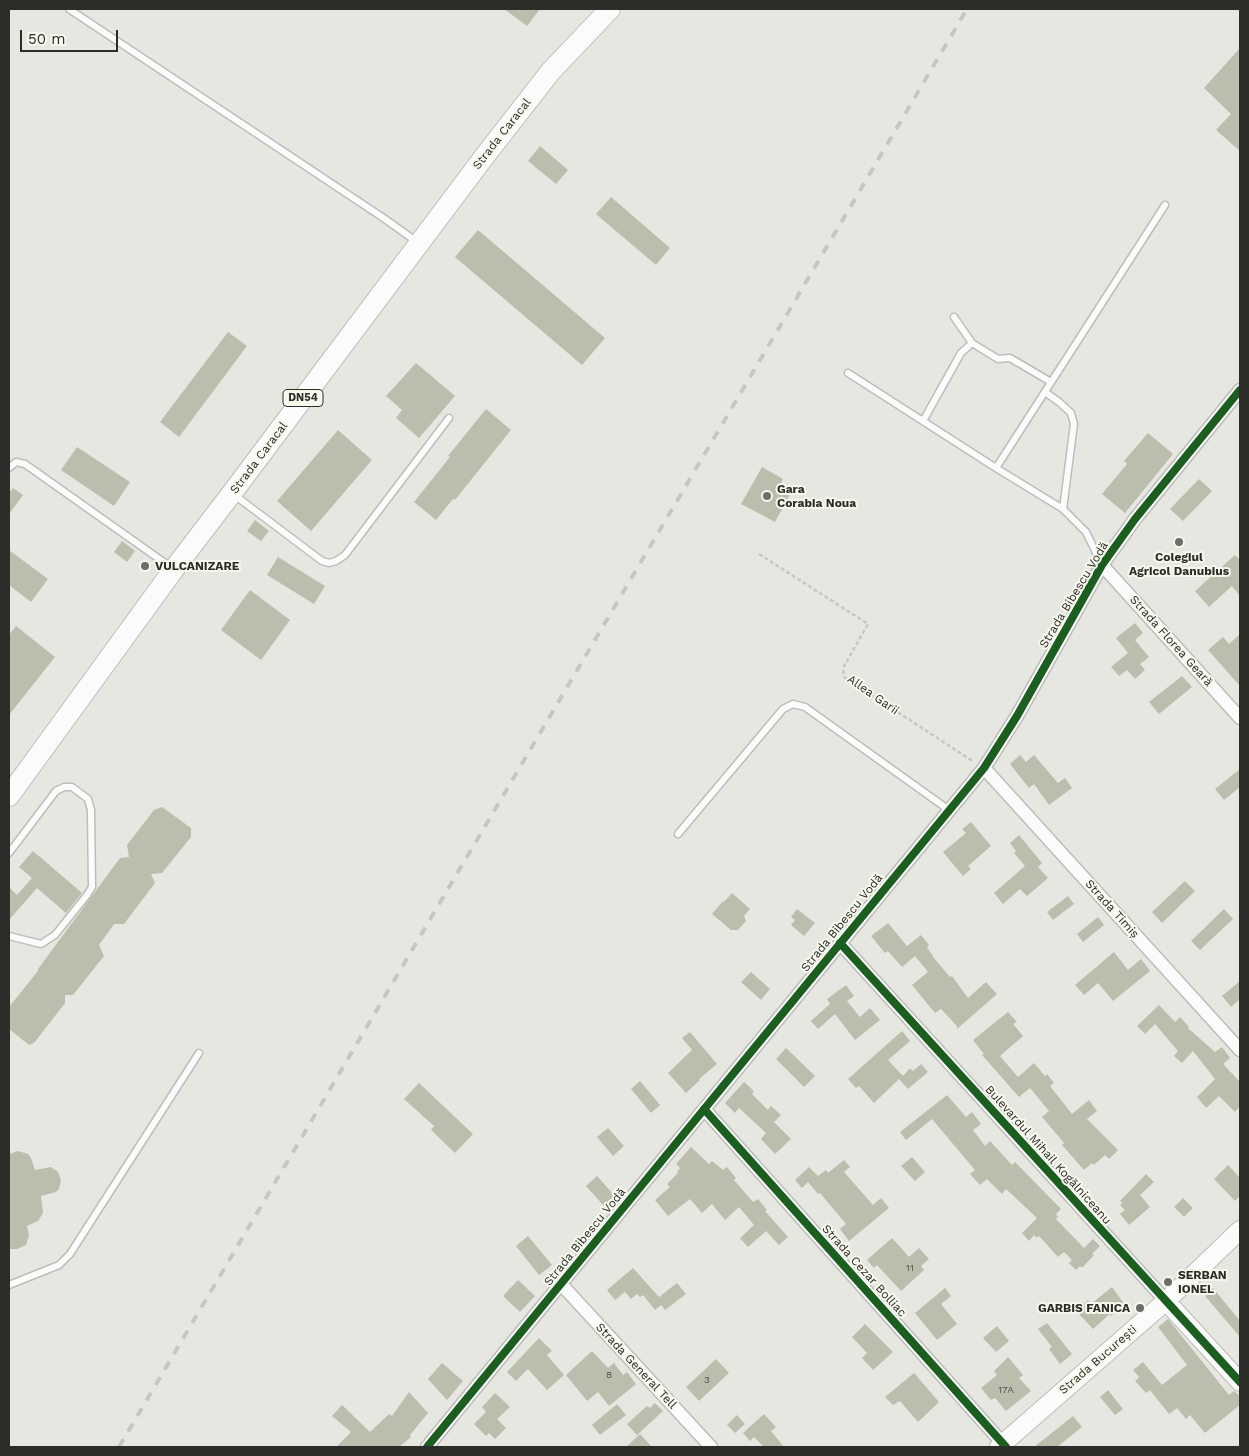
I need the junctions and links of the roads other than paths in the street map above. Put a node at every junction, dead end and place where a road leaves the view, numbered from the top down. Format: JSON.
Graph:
{"nodes":[{"id":1,"x":69,"y":9,"type":"edge"},
{"id":2,"x":610,"y":9,"type":"edge"},
{"id":3,"x":1165,"y":205,"type":"dead end"},
{"id":4,"x":418,"y":243,"type":"junction"},
{"id":5,"x":954,"y":317,"type":"dead end"},
{"id":6,"x":972,"y":343,"type":"junction"},
{"id":7,"x":848,"y":372,"type":"dead end"},
{"id":8,"x":1051,"y":382,"type":"junction"},
{"id":9,"x":1240,"y":390,"type":"edge"},
{"id":10,"x":1045,"y":392,"type":"junction"},
{"id":11,"x":449,"y":418,"type":"dead end"},
{"id":12,"x":923,"y":421,"type":"junction"},
{"id":13,"x":9,"y":468,"type":"edge"},
{"id":14,"x":996,"y":468,"type":"junction"},
{"id":15,"x":232,"y":493,"type":"junction"},
{"id":16,"x":1064,"y":509,"type":"junction"},
{"id":17,"x":1102,"y":565,"type":"junction"},
{"id":18,"x":174,"y":569,"type":"junction"},
{"id":19,"x":1240,"y":718,"type":"edge"},
{"id":20,"x":984,"y":768,"type":"junction"},
{"id":21,"x":9,"y":796,"type":"edge"},
{"id":22,"x":949,"y":810,"type":"junction"},
{"id":23,"x":678,"y":834,"type":"dead end"},
{"id":24,"x":9,"y":853,"type":"edge"},
{"id":25,"x":9,"y":936,"type":"edge"},
{"id":26,"x":840,"y":944,"type":"junction"},
{"id":27,"x":1240,"y":1050,"type":"edge"},
{"id":28,"x":199,"y":1053,"type":"dead end"},
{"id":29,"x":704,"y":1109,"type":"junction"},
{"id":30,"x":1240,"y":1230,"type":"edge"},
{"id":31,"x":561,"y":1284,"type":"junction"},
{"id":32,"x":9,"y":1285,"type":"edge"},
{"id":33,"x":1166,"y":1301,"type":"junction"},
{"id":34,"x":1240,"y":1382,"type":"edge"},
{"id":35,"x":1003,"y":1446,"type":"edge"},
{"id":36,"x":427,"y":1447,"type":"edge"},
{"id":37,"x":711,"y":1447,"type":"edge"}],
"edges":[{"from":1,"to":4,"type":"lane"},
{"from":2,"to":4,"type":"main road","name":"Strada Caracal","number":"DN54"},
{"from":3,"to":8,"type":"lane"},
{"from":4,"to":15,"type":"main road","name":"Strada Caracal","number":"DN54"},
{"from":5,"to":6,"type":"lane"},
{"from":6,"to":8,"type":"lane"},
{"from":6,"to":12,"type":"lane"},
{"from":7,"to":12,"type":"lane"},
{"from":8,"to":10,"type":"lane"},
{"from":9,"to":17,"type":"street","name":"Strada Bibescu Vodă"},
{"from":10,"to":14,"type":"lane"},
{"from":10,"to":16,"type":"lane"},
{"from":11,"to":15,"type":"lane"},
{"from":12,"to":14,"type":"lane"},
{"from":13,"to":18,"type":"lane"},
{"from":14,"to":16,"type":"lane"},
{"from":15,"to":18,"type":"main road","name":"Strada Caracal","number":"DN54"},
{"from":16,"to":17,"type":"lane"},
{"from":17,"to":19,"type":"street","name":"Strada Florea Geară"},
{"from":17,"to":20,"type":"street","name":"Strada Bibescu Vodă"},
{"from":18,"to":21,"type":"main road","name":"Strada Caracal","number":"DN54"},
{"from":20,"to":22,"type":"street","name":"Strada Bibescu Vodă"},
{"from":20,"to":27,"type":"street","name":"Strada Timiș"},
{"from":22,"to":23,"type":"lane"},
{"from":22,"to":26,"type":"street","name":"Strada Bibescu Vodă"},
{"from":24,"to":25,"type":"lane"},
{"from":26,"to":29,"type":"street","name":"Strada Bibescu Vodă"},
{"from":26,"to":33,"type":"street","name":"Bulevardul Mihail Kogălniceanu"},
{"from":28,"to":32,"type":"lane"},
{"from":29,"to":31,"type":"street","name":"Strada Bibescu Vodă"},
{"from":29,"to":35,"type":"street","name":"Strada Cezar Bolliac"},
{"from":30,"to":33,"type":"street","name":"Strada București"},
{"from":31,"to":36,"type":"street","name":"Strada Bibescu Vodă"},
{"from":31,"to":37,"type":"street","name":"Strada General Tell"},
{"from":33,"to":34,"type":"street","name":"Bulevardul Mihail Kogălniceanu"},
{"from":33,"to":35,"type":"street","name":"Strada București"}]}
